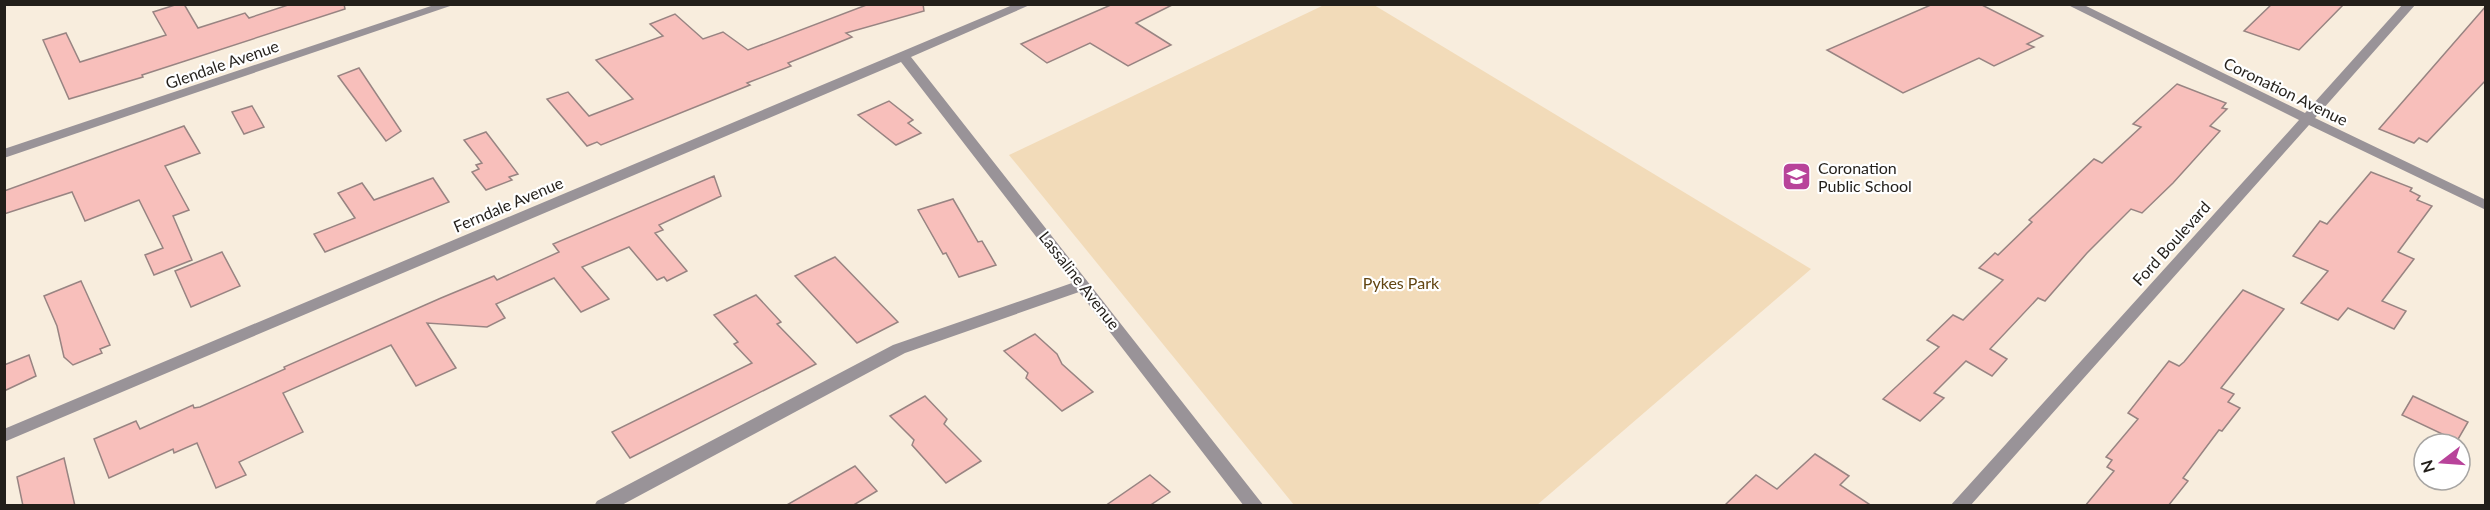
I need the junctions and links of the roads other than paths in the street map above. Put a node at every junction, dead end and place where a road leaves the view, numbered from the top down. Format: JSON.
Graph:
{"nodes":[{"id":1,"x":450,"y":4,"type":"edge"},
{"id":2,"x":1026,"y":4,"type":"edge"},
{"id":3,"x":2072,"y":4,"type":"edge"},
{"id":4,"x":2410,"y":4,"type":"edge"},
{"id":5,"x":903,"y":56,"type":"junction"},
{"id":6,"x":2307,"y":119,"type":"junction"},
{"id":7,"x":4,"y":154,"type":"edge"},
{"id":8,"x":2486,"y":206,"type":"edge"},
{"id":9,"x":1084,"y":285,"type":"junction"},
{"id":10,"x":4,"y":436,"type":"edge"},
{"id":11,"x":603,"y":506,"type":"edge"},
{"id":12,"x":1255,"y":506,"type":"edge"},
{"id":13,"x":1959,"y":506,"type":"edge"}],
"edges":[{"from":1,"to":7,"type":"street","name":"Glendale Avenue"},
{"from":2,"to":5,"type":"street","name":"Ferndale Avenue"},
{"from":3,"to":6,"type":"street","name":"Coronation Avenue"},
{"from":4,"to":6,"type":"street","name":"Ford Boulevard"},
{"from":5,"to":9,"type":"street","name":"Lassaline Avenue"},
{"from":5,"to":10,"type":"street","name":"Ferndale Avenue"},
{"from":6,"to":8,"type":"street","name":"Coronation Avenue"},
{"from":6,"to":13,"type":"street","name":"Ford Boulevard"},
{"from":9,"to":11,"type":"street"},
{"from":9,"to":12,"type":"street","name":"Lassaline Avenue"}]}
